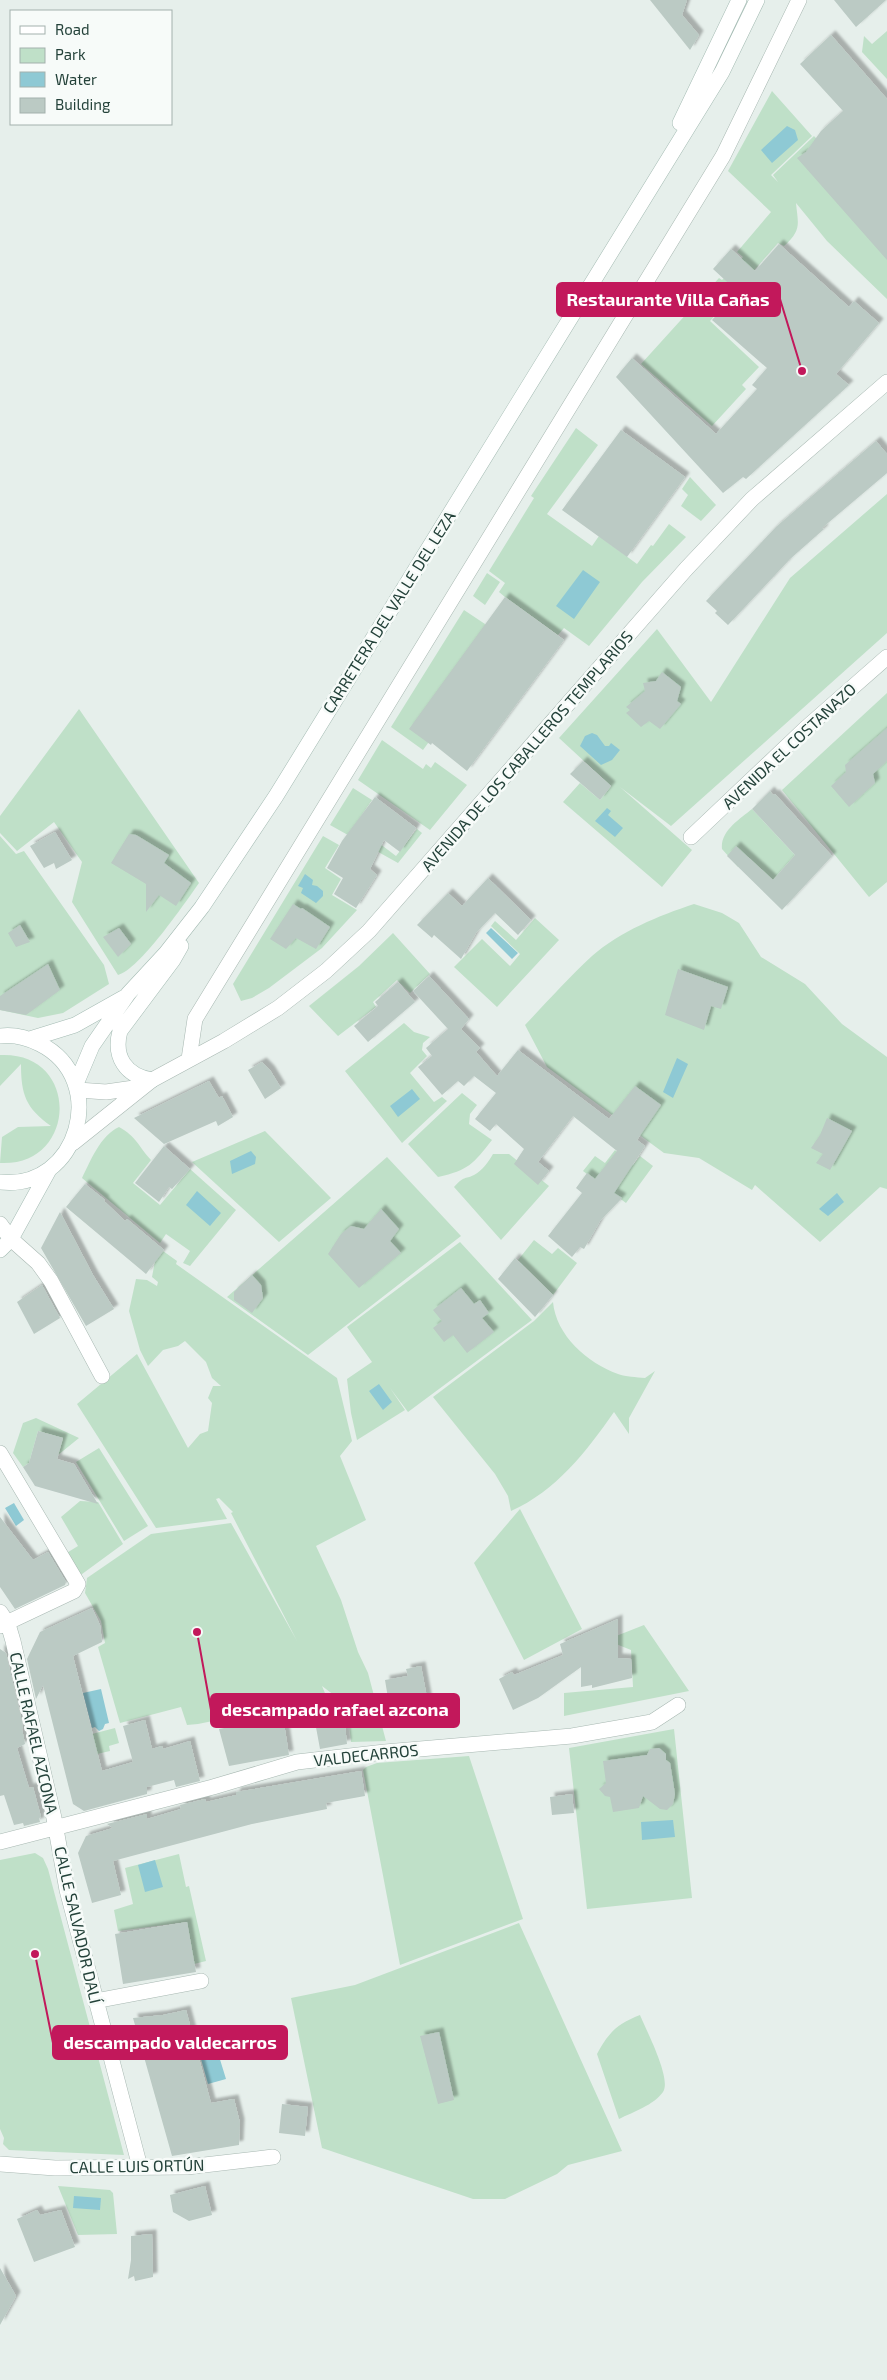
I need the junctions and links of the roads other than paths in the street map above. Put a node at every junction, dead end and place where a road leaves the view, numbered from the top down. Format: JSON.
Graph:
{"nodes":[{"id":1,"x":739,"y":0,"type":"edge"},
{"id":2,"x":757,"y":0,"type":"edge"},
{"id":3,"x":799,"y":0,"type":"edge"},
{"id":4,"x":632,"y":216,"type":"junction"},
{"id":5,"x":887,"y":382,"type":"edge"},
{"id":6,"x":887,"y":657,"type":"edge"},
{"id":7,"x":691,"y":837,"type":"dead end"},
{"id":8,"x":202,"y":907,"type":"junction"},
{"id":9,"x":128,"y":994,"type":"junction"},
{"id":10,"x":0,"y":1036,"type":"edge"},
{"id":11,"x":30,"y":1039,"type":"junction"},
{"id":12,"x":189,"y":1058,"type":"junction"},
{"id":13,"x":147,"y":1083,"type":"junction"},
{"id":14,"x":77,"y":1087,"type":"junction"},
{"id":15,"x":72,"y":1143,"type":"junction"},
{"id":16,"x":49,"y":1170,"type":"junction"},
{"id":17,"x":0,"y":1182,"type":"edge"},
{"id":18,"x":0,"y":1224,"type":"edge"},
{"id":19,"x":11,"y":1239,"type":"junction"},
{"id":20,"x":0,"y":1250,"type":"edge"},
{"id":21,"x":102,"y":1376,"type":"dead end"},
{"id":22,"x":0,"y":1453,"type":"edge"},
{"id":23,"x":3,"y":1621,"type":"edge"},
{"id":24,"x":678,"y":1705,"type":"dead end"},
{"id":25,"x":55,"y":1827,"type":"junction"},
{"id":26,"x":0,"y":1842,"type":"edge"},
{"id":27,"x":201,"y":1981,"type":"dead end"},
{"id":28,"x":95,"y":2001,"type":"junction"},
{"id":29,"x":273,"y":2157,"type":"dead end"},
{"id":30,"x":0,"y":2164,"type":"edge"},
{"id":31,"x":140,"y":2167,"type":"junction"}],
"edges":[{"from":1,"to":4,"type":"street","name":"CARRETERA DEL VALLE DEL LEZA"},
{"from":2,"to":4,"type":"street","name":"CARRETERA DEL VALLE DEL LEZA"},
{"from":3,"to":12,"type":"street"},
{"from":4,"to":8,"type":"street","name":"CARRETERA DEL VALLE DEL LEZA"},
{"from":5,"to":12,"type":"street","name":"AVENIDA DE LOS CABALLEROS TEMPLARIOS"},
{"from":6,"to":7,"type":"street","name":"AVENIDA EL COSTANAZO"},
{"from":8,"to":9,"type":"street","name":"CARRETERA DEL VALLE DEL LEZA"},
{"from":8,"to":13,"type":"street"},
{"from":9,"to":11,"type":"street"},
{"from":9,"to":14,"type":"street"},
{"from":10,"to":11,"type":"street"},
{"from":11,"to":14,"type":"street"},
{"from":12,"to":13,"type":"street","name":"AVENIDA DE LOS CABALLEROS TEMPLARIOS"},
{"from":13,"to":14,"type":"street","name":"AVENIDA DE LOS CABALLEROS TEMPLARIOS"},
{"from":13,"to":15,"type":"street","name":"AVENIDA DE LOS CABALLEROS TEMPLARIOS"},
{"from":14,"to":15,"type":"street"},
{"from":15,"to":16,"type":"street"},
{"from":16,"to":17,"type":"street"},
{"from":16,"to":19,"type":"street"},
{"from":18,"to":19,"type":"street"},
{"from":19,"to":20,"type":"street"},
{"from":19,"to":21,"type":"street"},
{"from":22,"to":23,"type":"street"},
{"from":23,"to":25,"type":"street","name":"CALLE RAFAEL AZCONA"},
{"from":24,"to":25,"type":"street","name":"VALDECARROS"},
{"from":25,"to":26,"type":"street","name":"VALDECARROS"},
{"from":25,"to":28,"type":"street","name":"CALLE SALVADOR DALÍ"},
{"from":27,"to":28,"type":"street"},
{"from":28,"to":31,"type":"street","name":"CALLE SALVADOR DALÍ"},
{"from":29,"to":31,"type":"street","name":"CALLE LUIS ORTÚN"},
{"from":30,"to":31,"type":"street","name":"CALLE LUIS ORTÚN"}]}
